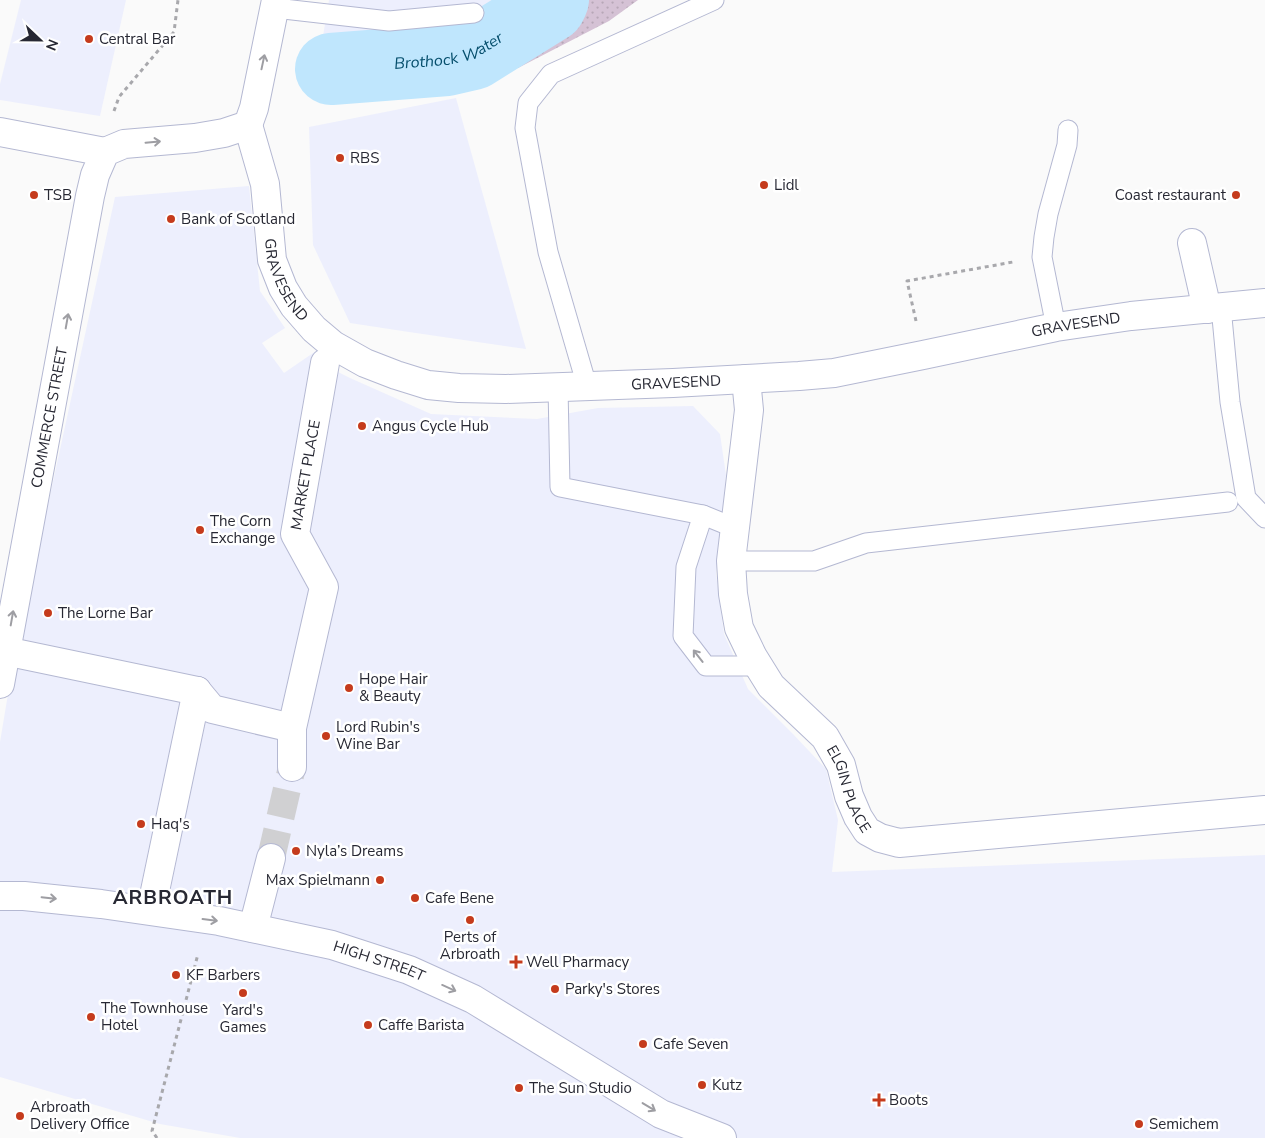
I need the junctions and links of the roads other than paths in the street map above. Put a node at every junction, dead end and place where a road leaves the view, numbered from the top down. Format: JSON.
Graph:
{"nodes":[{"id":1,"x":714,"y":0,"type":"edge"},
{"id":2,"x":275,"y":4,"type":"edge"},
{"id":3,"x":474,"y":13,"type":"dead end"},
{"id":4,"x":248,"y":125,"type":"junction"},
{"id":5,"x":1068,"y":130,"type":"dead end"},
{"id":6,"x":0,"y":132,"type":"edge"},
{"id":7,"x":105,"y":152,"type":"junction"},
{"id":8,"x":1192,"y":243,"type":"dead end"},
{"id":9,"x":1265,"y":303,"type":"edge"},
{"id":10,"x":1214,"y":308,"type":"junction"},
{"id":11,"x":1056,"y":327,"type":"junction"},
{"id":12,"x":325,"y":363,"type":"dead end"},
{"id":13,"x":746,"y":379,"type":"junction"},
{"id":14,"x":587,"y":386,"type":"junction"},
{"id":15,"x":558,"y":387,"type":"junction"},
{"id":16,"x":1228,"y":502,"type":"dead end"},
{"id":17,"x":703,"y":515,"type":"junction"},
{"id":18,"x":1265,"y":518,"type":"edge"},
{"id":19,"x":735,"y":528,"type":"junction"},
{"id":20,"x":731,"y":561,"type":"junction"},
{"id":21,"x":6,"y":651,"type":"junction"},
{"id":22,"x":759,"y":666,"type":"junction"},
{"id":23,"x":0,"y":684,"type":"edge"},
{"id":24,"x":197,"y":691,"type":"junction"},
{"id":25,"x":292,"y":728,"type":"junction"},
{"id":26,"x":292,"y":767,"type":"tunnel mouth"},
{"id":27,"x":1265,"y":810,"type":"edge"},
{"id":28,"x":271,"y":858,"type":"tunnel mouth"},
{"id":29,"x":0,"y":896,"type":"edge"},
{"id":30,"x":151,"y":910,"type":"junction"},
{"id":31,"x":253,"y":928,"type":"junction"},
{"id":32,"x":722,"y":1138,"type":"edge"}],
"edges":[{"from":1,"to":14,"type":"lane"},
{"from":2,"to":3,"type":"lane"},
{"from":4,"to":2,"type":"street","one_way":true},
{"from":7,"to":4,"type":"street","one_way":true},
{"from":4,"to":15,"type":"street","name":"GRAVESEND"},
{"from":5,"to":11,"type":"lane"},
{"from":6,"to":7,"type":"street"},
{"from":21,"to":7,"type":"street","name":"COMMERCE STREET","one_way":true},
{"from":8,"to":10,"type":"street"},
{"from":9,"to":10,"type":"street","name":"GRAVESEND"},
{"from":10,"to":11,"type":"street","name":"GRAVESEND"},
{"from":10,"to":18,"type":"lane"},
{"from":11,"to":13,"type":"street","name":"GRAVESEND"},
{"from":12,"to":25,"type":"street","name":"MARKET PLACE"},
{"from":13,"to":14,"type":"street","name":"GRAVESEND"},
{"from":13,"to":19,"type":"street","name":"ELGIN PLACE"},
{"from":14,"to":15,"type":"street","name":"GRAVESEND"},
{"from":15,"to":17,"type":"lane"},
{"from":16,"to":20,"type":"lane"},
{"from":17,"to":19,"type":"lane"},
{"from":22,"to":17,"type":"lane","one_way":true},
{"from":19,"to":20,"type":"street","name":"ELGIN PLACE"},
{"from":20,"to":22,"type":"street","name":"ELGIN PLACE"},
{"from":21,"to":23,"type":"street","name":"COMMERCE STREET"},
{"from":21,"to":24,"type":"street"},
{"from":22,"to":27,"type":"street","name":"ELGIN PLACE"},
{"from":24,"to":25,"type":"street"},
{"from":24,"to":30,"type":"street"},
{"from":25,"to":26,"type":"street","name":"MARKET PLACE"},
{"from":28,"to":31,"type":"street"},
{"from":29,"to":30,"type":"street","name":"HIGH STREET","one_way":true},
{"from":30,"to":31,"type":"street","name":"HIGH STREET","one_way":true},
{"from":31,"to":32,"type":"street","name":"HIGH STREET","one_way":true}]}
